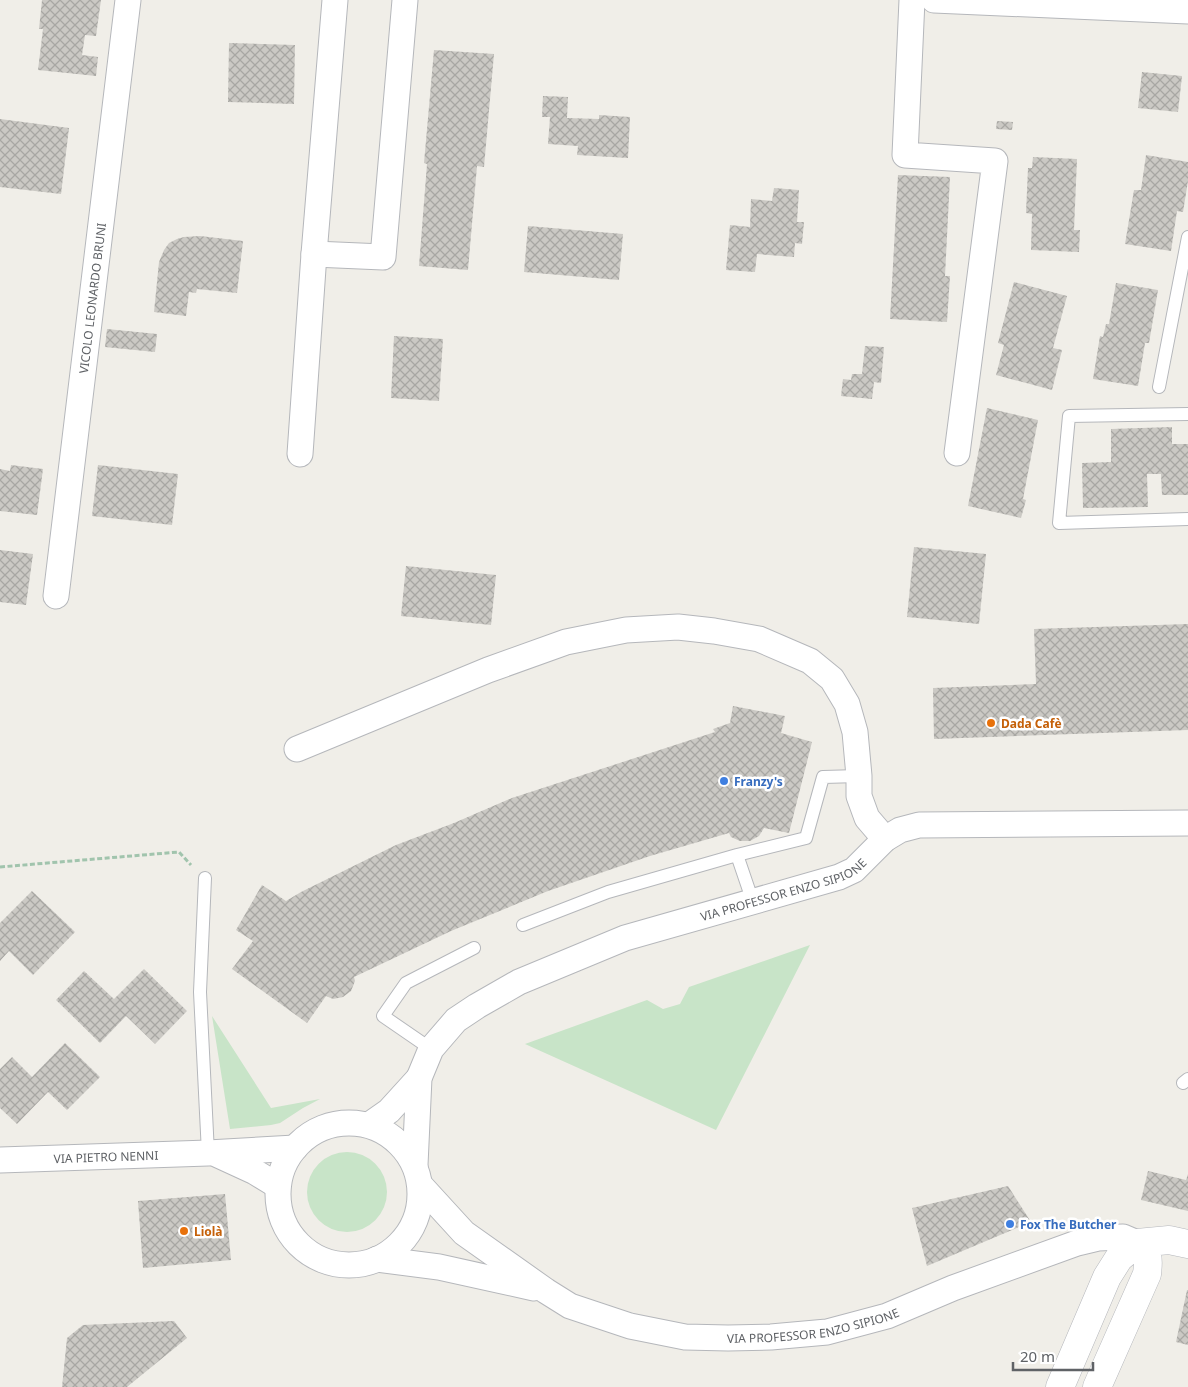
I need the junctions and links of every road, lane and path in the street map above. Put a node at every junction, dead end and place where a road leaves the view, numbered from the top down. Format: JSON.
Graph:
{"nodes":[{"id":1,"x":128,"y":0,"type":"edge"},
{"id":2,"x":335,"y":0,"type":"edge"},
{"id":3,"x":405,"y":0,"type":"edge"},
{"id":4,"x":912,"y":0,"type":"edge"},
{"id":5,"x":934,"y":0,"type":"edge"},
{"id":6,"x":1085,"y":4,"type":"edge"},
{"id":7,"x":1188,"y":11,"type":"edge"},
{"id":8,"x":1188,"y":237,"type":"edge"},
{"id":9,"x":314,"y":254,"type":"junction"},
{"id":10,"x":1159,"y":387,"type":"dead end"},
{"id":11,"x":1188,"y":414,"type":"edge"},
{"id":12,"x":957,"y":453,"type":"dead end"},
{"id":13,"x":300,"y":454,"type":"dead end"},
{"id":14,"x":1188,"y":519,"type":"edge"},
{"id":15,"x":56,"y":596,"type":"dead end"},
{"id":16,"x":297,"y":749,"type":"dead end"},
{"id":17,"x":859,"y":776,"type":"junction"},
{"id":18,"x":1188,"y":823,"type":"edge"},
{"id":19,"x":886,"y":839,"type":"junction"},
{"id":20,"x":737,"y":855,"type":"junction"},
{"id":21,"x":0,"y":867,"type":"edge"},
{"id":22,"x":206,"y":878,"type":"joint"},
{"id":23,"x":752,"y":902,"type":"junction"},
{"id":24,"x":523,"y":925,"type":"dead end"},
{"id":25,"x":474,"y":948,"type":"dead end"},
{"id":26,"x":431,"y":1049,"type":"junction"},
{"id":27,"x":419,"y":1078,"type":"junction"},
{"id":28,"x":369,"y":1125,"type":"junction"},
{"id":29,"x":294,"y":1148,"type":"junction"},
{"id":30,"x":211,"y":1153,"type":"junction"},
{"id":31,"x":0,"y":1160,"type":"edge"},
{"id":32,"x":418,"y":1175,"type":"junction"},
{"id":33,"x":278,"y":1186,"type":"junction"},
{"id":34,"x":1077,"y":1243,"type":"junction"},
{"id":35,"x":1137,"y":1244,"type":"junction"},
{"id":36,"x":1188,"y":1244,"type":"edge"},
{"id":37,"x":377,"y":1259,"type":"junction"},
{"id":38,"x":1114,"y":1266,"type":"junction"},
{"id":39,"x":546,"y":1291,"type":"junction"},
{"id":40,"x":1060,"y":1387,"type":"edge"},
{"id":41,"x":1097,"y":1387,"type":"edge"}],
"edges":[{"from":1,"to":15,"type":"street","name":"VICOLO LEONARDO BRUNI"},
{"from":2,"to":9,"type":"street"},
{"from":3,"to":9,"type":"street"},
{"from":4,"to":12,"type":"street"},
{"from":5,"to":6,"type":"street"},
{"from":6,"to":7,"type":"street"},
{"from":8,"to":10,"type":"lane"},
{"from":9,"to":13,"type":"street"},
{"from":11,"to":14,"type":"lane"},
{"from":16,"to":17,"type":"street"},
{"from":17,"to":19,"type":"street"},
{"from":17,"to":20,"type":"lane"},
{"from":18,"to":19,"type":"street","name":"VIA PROFESSOR ENZO SIPIONE"},
{"from":19,"to":23,"type":"street","name":"VIA PROFESSOR ENZO SIPIONE"},
{"from":20,"to":23,"type":"lane"},
{"from":20,"to":24,"type":"lane"},
{"from":21,"to":22,"type":"path"},
{"from":22,"to":30,"type":"lane"},
{"from":23,"to":26,"type":"street","name":"VIA PROFESSOR ENZO SIPIONE"},
{"from":25,"to":26,"type":"lane"},
{"from":26,"to":27,"type":"street","name":"VIA PROFESSOR ENZO SIPIONE"},
{"from":27,"to":28,"type":"street"},
{"from":27,"to":32,"type":"street"},
{"from":28,"to":29,"type":"street"},
{"from":28,"to":32,"type":"street"},
{"from":29,"to":30,"type":"street","name":"VIA PIETRO NENNI"},
{"from":29,"to":33,"type":"street"},
{"from":30,"to":31,"type":"street","name":"VIA PIETRO NENNI"},
{"from":30,"to":33,"type":"street"},
{"from":32,"to":37,"type":"street"},
{"from":32,"to":39,"type":"street","name":"VIA PROFESSOR ENZO SIPIONE"},
{"from":33,"to":37,"type":"street"},
{"from":34,"to":35,"type":"street","name":"VIA PROFESSOR ENZO SIPIONE"},
{"from":34,"to":38,"type":"street"},
{"from":34,"to":39,"type":"street","name":"VIA PROFESSOR ENZO SIPIONE"},
{"from":35,"to":36,"type":"street"},
{"from":35,"to":38,"type":"street"},
{"from":35,"to":41,"type":"street"},
{"from":37,"to":39,"type":"street"},
{"from":38,"to":40,"type":"street"}]}
